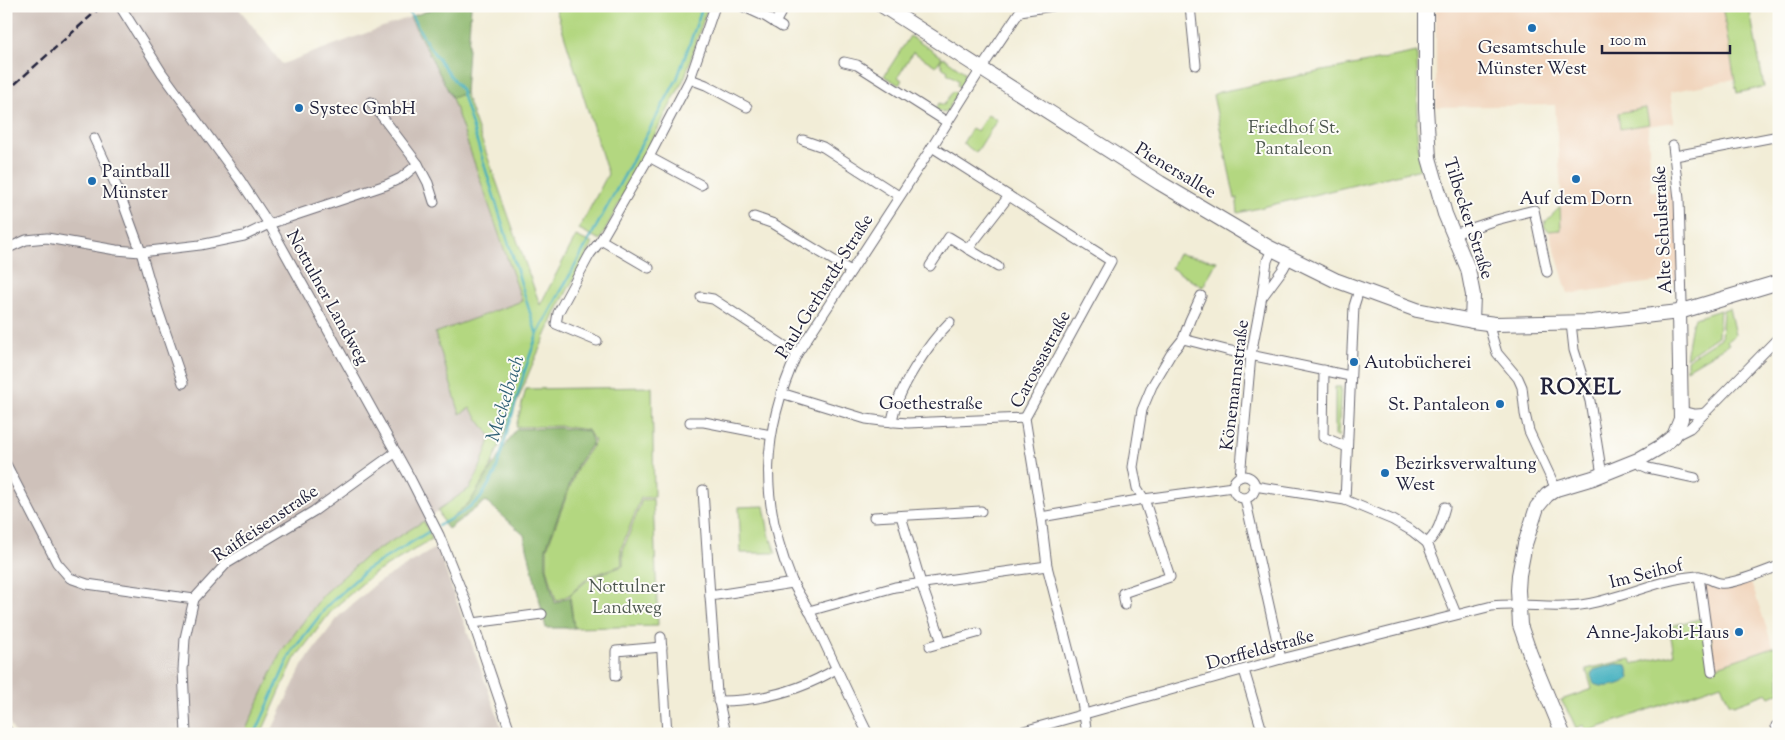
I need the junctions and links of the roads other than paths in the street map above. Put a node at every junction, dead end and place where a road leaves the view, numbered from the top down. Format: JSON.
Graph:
{"nodes":[{"id":1,"x":120,"y":6,"type":"edge"},
{"id":2,"x":715,"y":6,"type":"edge"},
{"id":3,"x":742,"y":6,"type":"edge"},
{"id":4,"x":883,"y":6,"type":"edge"},
{"id":5,"x":1053,"y":6,"type":"edge"},
{"id":6,"x":1190,"y":6,"type":"edge"},
{"id":7,"x":1426,"y":6,"type":"edge"},
{"id":8,"x":781,"y":12,"type":"dead end"},
{"id":9,"x":844,"y":62,"type":"dead end"},
{"id":10,"x":1196,"y":66,"type":"dead end"},
{"id":11,"x":981,"y":69,"type":"junction"},
{"id":12,"x":690,"y":79,"type":"junction"},
{"id":13,"x":371,"y":102,"type":"dead end"},
{"id":14,"x":747,"y":106,"type":"dead end"},
{"id":15,"x":947,"y":122,"type":"junction"},
{"id":16,"x":1779,"y":136,"type":"edge"},
{"id":17,"x":94,"y":138,"type":"dead end"},
{"id":18,"x":803,"y":140,"type":"dead end"},
{"id":19,"x":1673,"y":146,"type":"dead end"},
{"id":20,"x":932,"y":147,"type":"junction"},
{"id":21,"x":649,"y":156,"type":"junction"},
{"id":22,"x":1675,"y":156,"type":"junction"},
{"id":23,"x":418,"y":164,"type":"junction"},
{"id":24,"x":701,"y":185,"type":"dead end"},
{"id":25,"x":899,"y":196,"type":"junction"},
{"id":26,"x":1009,"y":196,"type":"junction"},
{"id":27,"x":434,"y":202,"type":"dead end"},
{"id":28,"x":754,"y":217,"type":"dead end"},
{"id":29,"x":269,"y":224,"type":"junction"},
{"id":30,"x":1454,"y":234,"type":"junction"},
{"id":31,"x":601,"y":240,"type":"junction"},
{"id":32,"x":6,"y":249,"type":"edge"},
{"id":33,"x":968,"y":249,"type":"junction"},
{"id":34,"x":1272,"y":249,"type":"junction"},
{"id":35,"x":141,"y":252,"type":"junction"},
{"id":36,"x":1289,"y":258,"type":"junction"},
{"id":37,"x":930,"y":266,"type":"dead end"},
{"id":38,"x":998,"y":267,"type":"dead end"},
{"id":39,"x":649,"y":268,"type":"dead end"},
{"id":40,"x":851,"y":271,"type":"junction"},
{"id":41,"x":1547,"y":272,"type":"dead end"},
{"id":42,"x":1779,"y":282,"type":"edge"},
{"id":43,"x":1359,"y":290,"type":"junction"},
{"id":44,"x":1201,"y":296,"type":"dead end"},
{"id":45,"x":1262,"y":296,"type":"junction"},
{"id":46,"x":700,"y":298,"type":"dead end"},
{"id":47,"x":1679,"y":312,"type":"junction"},
{"id":48,"x":1472,"y":321,"type":"junction"},
{"id":49,"x":950,"y":322,"type":"dead end"},
{"id":50,"x":1488,"y":323,"type":"junction"},
{"id":51,"x":1571,"y":323,"type":"junction"},
{"id":52,"x":1779,"y":337,"type":"edge"},
{"id":53,"x":1183,"y":339,"type":"junction"},
{"id":54,"x":597,"y":341,"type":"dead end"},
{"id":55,"x":797,"y":354,"type":"junction"},
{"id":56,"x":1251,"y":354,"type":"junction"},
{"id":57,"x":1324,"y":370,"type":"junction"},
{"id":58,"x":1350,"y":376,"type":"junction"},
{"id":59,"x":183,"y":383,"type":"dead end"},
{"id":60,"x":781,"y":393,"type":"junction"},
{"id":61,"x":1681,"y":410,"type":"junction"},
{"id":62,"x":1705,"y":413,"type":"junction"},
{"id":63,"x":1025,"y":418,"type":"junction"},
{"id":64,"x":690,"y":422,"type":"dead end"},
{"id":65,"x":892,"y":422,"type":"junction"},
{"id":66,"x":771,"y":435,"type":"junction"},
{"id":67,"x":1674,"y":436,"type":"junction"},
{"id":68,"x":1347,"y":447,"type":"junction"},
{"id":69,"x":396,"y":452,"type":"junction"},
{"id":70,"x":1638,"y":460,"type":"junction"},
{"id":71,"x":6,"y":464,"type":"edge"},
{"id":72,"x":1602,"y":475,"type":"junction"},
{"id":73,"x":1240,"y":477,"type":"junction"},
{"id":74,"x":1695,"y":478,"type":"dead end"},
{"id":75,"x":1254,"y":486,"type":"junction"},
{"id":76,"x":1233,"y":487,"type":"junction"},
{"id":77,"x":1556,"y":489,"type":"junction"},
{"id":78,"x":703,"y":490,"type":"dead end"},
{"id":79,"x":1245,"y":498,"type":"junction"},
{"id":80,"x":1144,"y":499,"type":"junction"},
{"id":81,"x":1345,"y":500,"type":"junction"},
{"id":82,"x":1445,"y":506,"type":"dead end"},
{"id":83,"x":981,"y":511,"type":"dead end"},
{"id":84,"x":901,"y":516,"type":"junction"},
{"id":85,"x":874,"y":517,"type":"dead end"},
{"id":86,"x":1041,"y":517,"type":"junction"},
{"id":87,"x":1427,"y":543,"type":"junction"},
{"id":88,"x":1046,"y":566,"type":"junction"},
{"id":89,"x":1779,"y":566,"type":"edge"},
{"id":90,"x":1699,"y":576,"type":"junction"},
{"id":91,"x":793,"y":583,"type":"junction"},
{"id":92,"x":921,"y":583,"type":"junction"},
{"id":93,"x":710,"y":596,"type":"junction"},
{"id":94,"x":194,"y":599,"type":"junction"},
{"id":95,"x":1125,"y":605,"type":"dead end"},
{"id":96,"x":1518,"y":605,"type":"junction"},
{"id":97,"x":810,"y":611,"type":"junction"},
{"id":98,"x":542,"y":614,"type":"dead end"},
{"id":99,"x":1456,"y":614,"type":"junction"},
{"id":100,"x":473,"y":623,"type":"junction"},
{"id":101,"x":977,"y":633,"type":"dead end"},
{"id":102,"x":661,"y":637,"type":"dead end"},
{"id":103,"x":942,"y":642,"type":"junction"},
{"id":104,"x":930,"y":646,"type":"dead end"},
{"id":105,"x":662,"y":648,"type":"junction"},
{"id":106,"x":1281,"y":659,"type":"junction"},
{"id":107,"x":836,"y":669,"type":"junction"},
{"id":108,"x":1244,"y":670,"type":"junction"},
{"id":109,"x":1712,"y":672,"type":"dead end"},
{"id":110,"x":616,"y":676,"type":"dead end"},
{"id":111,"x":718,"y":701,"type":"junction"},
{"id":112,"x":1083,"y":715,"type":"junction"},
{"id":113,"x":6,"y":729,"type":"edge"},
{"id":114,"x":9,"y":734,"type":"edge"},
{"id":115,"x":186,"y":734,"type":"edge"},
{"id":116,"x":511,"y":734,"type":"edge"},
{"id":117,"x":668,"y":734,"type":"edge"},
{"id":118,"x":726,"y":734,"type":"edge"},
{"id":119,"x":868,"y":734,"type":"edge"},
{"id":120,"x":1013,"y":734,"type":"edge"},
{"id":121,"x":1087,"y":734,"type":"edge"},
{"id":122,"x":1263,"y":734,"type":"edge"},
{"id":123,"x":1563,"y":734,"type":"edge"}],
"edges":[{"from":1,"to":29,"type":"street","name":"Nottulner Landweg"},
{"from":2,"to":12,"type":"street"},
{"from":3,"to":8,"type":"street"},
{"from":4,"to":11,"type":"main road","name":"Pienersallee"},
{"from":5,"to":11,"type":"street","name":"Paul-Gerhardt-Straße"},
{"from":6,"to":10,"type":"street"},
{"from":7,"to":30,"type":"main road","name":"Tilbecker Straße"},
{"from":9,"to":15,"type":"street"},
{"from":11,"to":15,"type":"street","name":"Paul-Gerhardt-Straße"},
{"from":11,"to":34,"type":"main road","name":"Pienersallee"},
{"from":12,"to":14,"type":"street"},
{"from":12,"to":21,"type":"street"},
{"from":13,"to":23,"type":"street"},
{"from":15,"to":20,"type":"street","name":"Paul-Gerhardt-Straße"},
{"from":16,"to":22,"type":"street"},
{"from":17,"to":35,"type":"street"},
{"from":18,"to":25,"type":"street"},
{"from":19,"to":22,"type":"street","name":"Alte Schulstraße"},
{"from":20,"to":25,"type":"street","name":"Paul-Gerhardt-Straße"},
{"from":20,"to":26,"type":"street","name":"Carossastraße"},
{"from":21,"to":24,"type":"street"},
{"from":21,"to":31,"type":"street"},
{"from":22,"to":47,"type":"street","name":"Alte Schulstraße"},
{"from":23,"to":27,"type":"street"},
{"from":23,"to":29,"type":"street"},
{"from":25,"to":40,"type":"street","name":"Paul-Gerhardt-Straße"},
{"from":26,"to":33,"type":"street"},
{"from":26,"to":63,"type":"street","name":"Carossastraße"},
{"from":28,"to":40,"type":"street"},
{"from":29,"to":35,"type":"street"},
{"from":29,"to":69,"type":"street","name":"Nottulner Landweg"},
{"from":30,"to":41,"type":"street"},
{"from":30,"to":48,"type":"main road","name":"Tilbecker Straße"},
{"from":31,"to":39,"type":"street"},
{"from":31,"to":54,"type":"street"},
{"from":32,"to":35,"type":"street"},
{"from":33,"to":37,"type":"street"},
{"from":33,"to":38,"type":"street"},
{"from":34,"to":36,"type":"main road","name":"Pienersallee"},
{"from":34,"to":45,"type":"street","name":"Könemannstraße"},
{"from":35,"to":59,"type":"street"},
{"from":36,"to":43,"type":"main road","name":"Pienersallee"},
{"from":36,"to":45,"type":"street","name":"Könemannstraße"},
{"from":40,"to":55,"type":"street","name":"Paul-Gerhardt-Straße"},
{"from":42,"to":47,"type":"main road","name":"Pienersallee"},
{"from":43,"to":48,"type":"main road","name":"Pienersallee"},
{"from":43,"to":58,"type":"street"},
{"from":44,"to":53,"type":"street"},
{"from":45,"to":56,"type":"street","name":"Könemannstraße"},
{"from":46,"to":55,"type":"street"},
{"from":47,"to":51,"type":"main road","name":"Pienersallee"},
{"from":47,"to":61,"type":"main road"},
{"from":48,"to":50,"type":"main road","name":"Pienersallee"},
{"from":49,"to":65,"type":"street"},
{"from":50,"to":51,"type":"main road","name":"Pienersallee"},
{"from":50,"to":77,"type":"street"},
{"from":51,"to":72,"type":"street"},
{"from":52,"to":62,"type":"street"},
{"from":53,"to":56,"type":"street"},
{"from":53,"to":80,"type":"street"},
{"from":55,"to":60,"type":"street","name":"Paul-Gerhardt-Straße"},
{"from":56,"to":57,"type":"street"},
{"from":56,"to":73,"type":"street","name":"Könemannstraße"},
{"from":57,"to":58,"type":"street"},
{"from":57,"to":68,"type":"street"},
{"from":58,"to":68,"type":"street"},
{"from":60,"to":65,"type":"street","name":"Goethestraße"},
{"from":60,"to":66,"type":"street","name":"Paul-Gerhardt-Straße"},
{"from":61,"to":62,"type":"street"},
{"from":61,"to":67,"type":"main road"},
{"from":62,"to":67,"type":"street"},
{"from":63,"to":65,"type":"street","name":"Goethestraße"},
{"from":63,"to":86,"type":"street","name":"Carossastraße"},
{"from":64,"to":66,"type":"street"},
{"from":66,"to":91,"type":"street","name":"Paul-Gerhardt-Straße"},
{"from":67,"to":70,"type":"main road"},
{"from":68,"to":81,"type":"street"},
{"from":69,"to":94,"type":"street","name":"Raiffeisenstraße"},
{"from":69,"to":100,"type":"street","name":"Nottulner Landweg"},
{"from":70,"to":72,"type":"main road"},
{"from":70,"to":74,"type":"street"},
{"from":71,"to":94,"type":"street"},
{"from":72,"to":77,"type":"main road"},
{"from":73,"to":75,"type":"street"},
{"from":73,"to":76,"type":"street"},
{"from":75,"to":79,"type":"street"},
{"from":75,"to":81,"type":"street"},
{"from":76,"to":79,"type":"street"},
{"from":76,"to":80,"type":"street"},
{"from":77,"to":96,"type":"main road"},
{"from":78,"to":93,"type":"street"},
{"from":79,"to":106,"type":"street"},
{"from":80,"to":86,"type":"street"},
{"from":80,"to":95,"type":"street"},
{"from":81,"to":87,"type":"street"},
{"from":82,"to":87,"type":"street"},
{"from":83,"to":84,"type":"street"},
{"from":84,"to":85,"type":"street"},
{"from":84,"to":92,"type":"street"},
{"from":86,"to":88,"type":"street","name":"Carossastraße"},
{"from":87,"to":99,"type":"street"},
{"from":88,"to":92,"type":"street"},
{"from":88,"to":112,"type":"street","name":"Carossastraße"},
{"from":89,"to":90,"type":"street","name":"Im Seihof"},
{"from":90,"to":96,"type":"street","name":"Im Seihof"},
{"from":90,"to":109,"type":"street"},
{"from":91,"to":93,"type":"street"},
{"from":91,"to":97,"type":"street","name":"Paul-Gerhardt-Straße"},
{"from":92,"to":97,"type":"street"},
{"from":92,"to":103,"type":"street"},
{"from":93,"to":111,"type":"street"},
{"from":94,"to":115,"type":"street","name":"Raiffeisenstraße"},
{"from":96,"to":99,"type":"street","name":"Dorffeldstraße"},
{"from":96,"to":123,"type":"main road"},
{"from":97,"to":107,"type":"street","name":"Paul-Gerhardt-Straße"},
{"from":98,"to":100,"type":"street"},
{"from":99,"to":106,"type":"street","name":"Dorffeldstraße"},
{"from":100,"to":116,"type":"street","name":"Nottulner Landweg"},
{"from":101,"to":103,"type":"street"},
{"from":102,"to":105,"type":"street"},
{"from":103,"to":104,"type":"street"},
{"from":105,"to":110,"type":"street"},
{"from":105,"to":117,"type":"street"},
{"from":106,"to":108,"type":"street","name":"Dorffeldstraße"},
{"from":107,"to":111,"type":"street"},
{"from":107,"to":119,"type":"street","name":"Paul-Gerhardt-Straße"},
{"from":108,"to":112,"type":"street","name":"Dorffeldstraße"},
{"from":108,"to":122,"type":"street"},
{"from":111,"to":118,"type":"street"},
{"from":112,"to":120,"type":"street","name":"Dorffeldstraße"},
{"from":112,"to":121,"type":"street","name":"Carossastraße"},
{"from":113,"to":114,"type":"street"}]}
